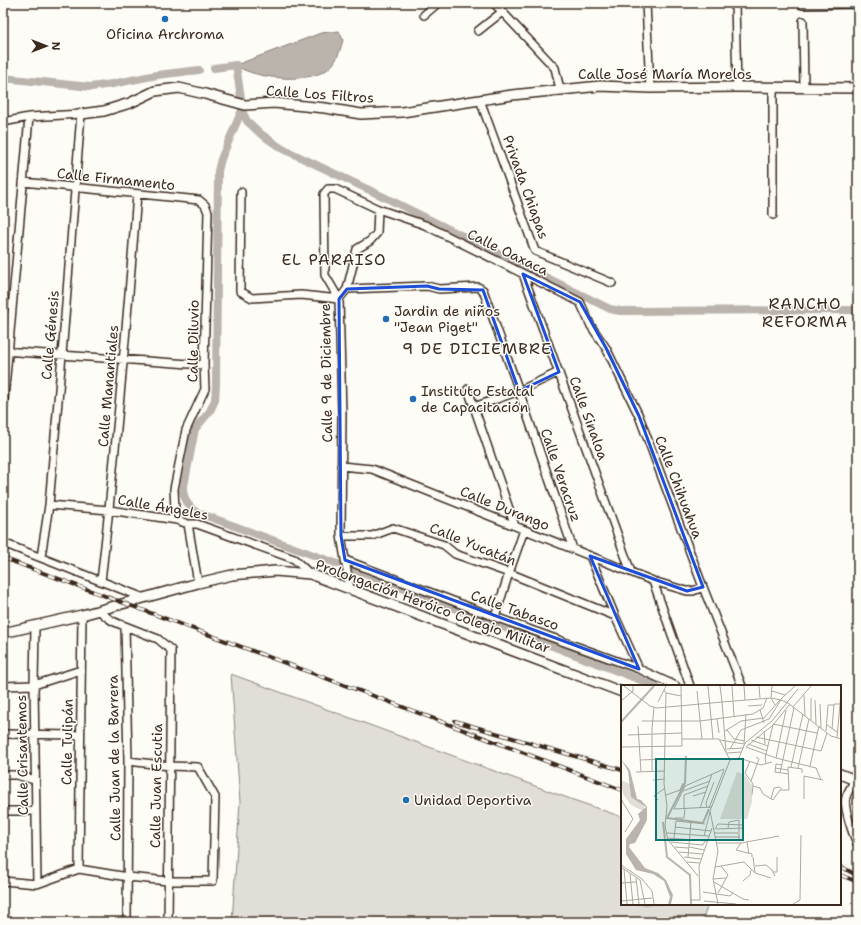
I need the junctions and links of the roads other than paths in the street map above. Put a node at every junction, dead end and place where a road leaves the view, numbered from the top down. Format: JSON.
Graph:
{"nodes":[{"id":1,"x":438,"y":3,"type":"edge"},
{"id":2,"x":494,"y":3,"type":"edge"},
{"id":3,"x":646,"y":3,"type":"edge"},
{"id":4,"x":735,"y":3,"type":"edge"},
{"id":5,"x":858,"y":4,"type":"edge"},
{"id":6,"x":802,"y":5,"type":"dead end"},
{"id":7,"x":502,"y":12,"type":"junction"},
{"id":8,"x":424,"y":15,"type":"dead end"},
{"id":9,"x":803,"y":21,"type":"dead end"},
{"id":10,"x":478,"y":31,"type":"dead end"},
{"id":11,"x":737,"y":87,"type":"junction"},
{"id":12,"x":773,"y":87,"type":"junction"},
{"id":13,"x":804,"y":87,"type":"junction"},
{"id":14,"x":650,"y":88,"type":"junction"},
{"id":15,"x":858,"y":88,"type":"edge"},
{"id":16,"x":560,"y":89,"type":"junction"},
{"id":17,"x":480,"y":100,"type":"junction"},
{"id":18,"x":402,"y":112,"type":"joint"},
{"id":19,"x":81,"y":114,"type":"junction"},
{"id":20,"x":29,"y":117,"type":"junction"},
{"id":21,"x":3,"y":122,"type":"edge"},
{"id":22,"x":23,"y":182,"type":"junction"},
{"id":23,"x":75,"y":188,"type":"junction"},
{"id":24,"x":328,"y":189,"type":"joint"},
{"id":25,"x":241,"y":192,"type":"dead end"},
{"id":26,"x":137,"y":194,"type":"junction"},
{"id":27,"x":205,"y":205,"type":"joint"},
{"id":28,"x":378,"y":209,"type":"junction"},
{"id":29,"x":773,"y":215,"type":"dead end"},
{"id":30,"x":523,"y":274,"type":"junction"},
{"id":31,"x":612,"y":283,"type":"dead end"},
{"id":32,"x":347,"y":289,"type":"junction"},
{"id":33,"x":339,"y":299,"type":"junction"},
{"id":34,"x":580,"y":302,"type":"joint"},
{"id":35,"x":6,"y":351,"type":"edge"},
{"id":36,"x":62,"y":355,"type":"junction"},
{"id":37,"x":124,"y":360,"type":"junction"},
{"id":38,"x":204,"y":365,"type":"junction"},
{"id":39,"x":559,"y":372,"type":"junction"},
{"id":40,"x":468,"y":389,"type":"dead end"},
{"id":41,"x":519,"y":391,"type":"junction"},
{"id":42,"x":474,"y":407,"type":"junction"},
{"id":43,"x":3,"y":412,"type":"edge"},
{"id":44,"x":341,"y":466,"type":"junction"},
{"id":45,"x":49,"y":505,"type":"junction"},
{"id":46,"x":109,"y":510,"type":"junction"},
{"id":47,"x":177,"y":520,"type":"junction"},
{"id":48,"x":188,"y":524,"type":"junction"},
{"id":49,"x":515,"y":526,"type":"junction"},
{"id":50,"x":524,"y":530,"type":"junction"},
{"id":51,"x":340,"y":536,"type":"junction"},
{"id":52,"x":3,"y":544,"type":"edge"},
{"id":53,"x":573,"y":549,"type":"junction"},
{"id":54,"x":590,"y":556,"type":"junction"},
{"id":55,"x":41,"y":557,"type":"junction"},
{"id":56,"x":345,"y":560,"type":"junction"},
{"id":57,"x":631,"y":572,"type":"junction"},
{"id":58,"x":509,"y":573,"type":"junction"},
{"id":59,"x":310,"y":574,"type":"junction"},
{"id":60,"x":101,"y":581,"type":"junction"},
{"id":61,"x":653,"y":581,"type":"junction"},
{"id":62,"x":198,"y":583,"type":"junction"},
{"id":63,"x":703,"y":588,"type":"junction"},
{"id":64,"x":350,"y":589,"type":"junction"},
{"id":65,"x":144,"y":598,"type":"junction"},
{"id":66,"x":100,"y":610,"type":"junction"},
{"id":67,"x":82,"y":615,"type":"junction"},
{"id":68,"x":615,"y":616,"type":"junction"},
{"id":69,"x":495,"y":617,"type":"junction"},
{"id":70,"x":35,"y":626,"type":"junction"},
{"id":71,"x":125,"y":626,"type":"junction"},
{"id":72,"x":3,"y":633,"type":"edge"},
{"id":73,"x":81,"y":670,"type":"junction"},
{"id":74,"x":639,"y":670,"type":"junction"},
{"id":75,"x":34,"y":685,"type":"junction"},
{"id":76,"x":674,"y":685,"type":"edge"},
{"id":77,"x":690,"y":685,"type":"edge"},
{"id":78,"x":742,"y":685,"type":"edge"},
{"id":79,"x":3,"y":686,"type":"edge"},
{"id":80,"x":621,"y":692,"type":"edge"},
{"id":81,"x":3,"y":734,"type":"edge"},
{"id":82,"x":35,"y":734,"type":"junction"},
{"id":83,"x":80,"y":735,"type":"junction"},
{"id":84,"x":128,"y":761,"type":"junction"},
{"id":85,"x":170,"y":766,"type":"junction"},
{"id":86,"x":841,"y":774,"type":"edge"},
{"id":87,"x":3,"y":775,"type":"edge"},
{"id":88,"x":856,"y":779,"type":"edge"},
{"id":89,"x":35,"y":780,"type":"junction"},
{"id":90,"x":3,"y":810,"type":"edge"},
{"id":91,"x":36,"y":811,"type":"junction"},
{"id":92,"x":858,"y":845,"type":"edge"},
{"id":93,"x":79,"y":869,"type":"junction"},
{"id":94,"x":128,"y":877,"type":"junction"},
{"id":95,"x":3,"y":881,"type":"edge"},
{"id":96,"x":168,"y":881,"type":"junction"},
{"id":97,"x":37,"y":884,"type":"junction"},
{"id":98,"x":127,"y":920,"type":"dead end"},
{"id":99,"x":168,"y":922,"type":"edge"}],
"edges":[{"from":1,"to":8,"type":"street"},
{"from":2,"to":7,"type":"street"},
{"from":3,"to":14,"type":"street"},
{"from":4,"to":11,"type":"street"},
{"from":5,"to":6,"type":"street"},
{"from":7,"to":10,"type":"street"},
{"from":7,"to":16,"type":"street"},
{"from":9,"to":13,"type":"street"},
{"from":11,"to":12,"type":"street","name":"Calle José María Morelos"},
{"from":11,"to":14,"type":"street","name":"Calle José María Morelos"},
{"from":12,"to":13,"type":"street","name":"Calle José María Morelos"},
{"from":12,"to":29,"type":"street"},
{"from":13,"to":15,"type":"street","name":"Calle José María Morelos"},
{"from":14,"to":16,"type":"street","name":"Calle José María Morelos"},
{"from":16,"to":17,"type":"street","name":"Calle José María Morelos"},
{"from":17,"to":18,"type":"street","name":"Calle José María Morelos"},
{"from":17,"to":31,"type":"street","name":"Privada Chiapas"},
{"from":18,"to":19,"type":"street","name":"Calle Los Filtros"},
{"from":19,"to":20,"type":"street","name":"Calle Los Filtros"},
{"from":19,"to":23,"type":"street","name":"Calle Génesis"},
{"from":20,"to":21,"type":"street","name":"Calle Los Filtros"},
{"from":20,"to":22,"type":"street"},
{"from":22,"to":23,"type":"street","name":"Calle Firmamento"},
{"from":22,"to":35,"type":"street"},
{"from":23,"to":26,"type":"street","name":"Calle Firmamento"},
{"from":23,"to":36,"type":"street","name":"Calle Génesis"},
{"from":24,"to":28,"type":"street","name":"Calle Oaxaca"},
{"from":24,"to":33,"type":"street","name":"Calle 9 de Diciembre"},
{"from":25,"to":33,"type":"street"},
{"from":26,"to":27,"type":"street","name":"Calle Firmamento"},
{"from":26,"to":37,"type":"street","name":"Calle Manantiales"},
{"from":27,"to":38,"type":"street","name":"Calle Diluvio"},
{"from":28,"to":30,"type":"street","name":"Calle Oaxaca"},
{"from":28,"to":32,"type":"street"},
{"from":30,"to":34,"type":"street","name":"Calle Oaxaca"},
{"from":30,"to":39,"type":"street","name":"Calle Sinaloa"},
{"from":32,"to":33,"type":"street"},
{"from":32,"to":41,"type":"street","name":"Calle Veracruz"},
{"from":33,"to":44,"type":"street","name":"Calle 9 de Diciembre"},
{"from":34,"to":63,"type":"street","name":"Calle Chihuahua"},
{"from":35,"to":36,"type":"street"},
{"from":35,"to":43,"type":"street"},
{"from":36,"to":37,"type":"street"},
{"from":36,"to":45,"type":"street","name":"Calle Génesis"},
{"from":37,"to":38,"type":"street"},
{"from":37,"to":46,"type":"street","name":"Calle Manantiales"},
{"from":38,"to":47,"type":"street","name":"Calle Diluvio"},
{"from":39,"to":41,"type":"street"},
{"from":39,"to":57,"type":"street","name":"Calle Sinaloa"},
{"from":40,"to":42,"type":"street"},
{"from":41,"to":42,"type":"street"},
{"from":41,"to":53,"type":"street","name":"Calle Veracruz"},
{"from":42,"to":49,"type":"street"},
{"from":44,"to":49,"type":"street","name":"Calle Durango"},
{"from":44,"to":51,"type":"street","name":"Calle 9 de Diciembre"},
{"from":45,"to":46,"type":"street","name":"Calle Ángeles"},
{"from":45,"to":55,"type":"street","name":"Calle Génesis"},
{"from":46,"to":47,"type":"street","name":"Calle Ángeles"},
{"from":46,"to":60,"type":"street","name":"Calle Manantiales"},
{"from":47,"to":48,"type":"street","name":"Calle Ángeles"},
{"from":48,"to":59,"type":"street","name":"Calle Ángeles"},
{"from":48,"to":62,"type":"street"},
{"from":49,"to":50,"type":"street","name":"Calle Durango"},
{"from":50,"to":53,"type":"street","name":"Calle Durango"},
{"from":50,"to":58,"type":"street"},
{"from":51,"to":56,"type":"street","name":"Calle 9 de Diciembre"},
{"from":51,"to":58,"type":"street","name":"Calle Yucatán"},
{"from":52,"to":55,"type":"street"},
{"from":53,"to":54,"type":"street","name":"Calle Durango"},
{"from":54,"to":57,"type":"street","name":"Calle Durango"},
{"from":54,"to":68,"type":"street"},
{"from":55,"to":60,"type":"street"},
{"from":56,"to":64,"type":"street"},
{"from":56,"to":69,"type":"street","name":"Calle Tabasco"},
{"from":57,"to":61,"type":"street","name":"Calle Durango"},
{"from":58,"to":68,"type":"street","name":"Calle Yucatán"},
{"from":58,"to":69,"type":"street"},
{"from":59,"to":62,"type":"street","name":"Prolongación Heróico Colegio Militar"},
{"from":59,"to":64,"type":"street","name":"Prolongación Heróico Colegio Militar"},
{"from":60,"to":65,"type":"street"},
{"from":61,"to":63,"type":"street","name":"Calle Durango"},
{"from":61,"to":77,"type":"street"},
{"from":62,"to":65,"type":"street","name":"Prolongación Heróico Colegio Militar"},
{"from":63,"to":78,"type":"street","name":"Calle Chihuahua"},
{"from":64,"to":80,"type":"street","name":"Prolongación Heróico Colegio Militar"},
{"from":65,"to":66,"type":"street","name":"Prolongación Heróico Colegio Militar"},
{"from":66,"to":67,"type":"street","name":"Prolongación Heróico Colegio Militar"},
{"from":66,"to":71,"type":"street"},
{"from":67,"to":70,"type":"street","name":"Prolongación Heróico Colegio Militar"},
{"from":67,"to":73,"type":"street","name":"Calle Tulipán"},
{"from":68,"to":74,"type":"street"},
{"from":69,"to":74,"type":"street","name":"Calle Tabasco"},
{"from":70,"to":72,"type":"street","name":"Prolongación Heróico Colegio Militar"},
{"from":70,"to":75,"type":"street","name":"Calle Crisantemos"},
{"from":71,"to":84,"type":"street","name":"Calle Juan de la Barrera"},
{"from":71,"to":85,"type":"street","name":"Calle Juan Escutia"},
{"from":73,"to":75,"type":"street"},
{"from":73,"to":83,"type":"street","name":"Calle Tulipán"},
{"from":74,"to":76,"type":"street","name":"Calle Tabasco"},
{"from":75,"to":79,"type":"street"},
{"from":75,"to":82,"type":"street","name":"Calle Crisantemos"},
{"from":81,"to":82,"type":"street"},
{"from":82,"to":83,"type":"street"},
{"from":82,"to":89,"type":"street","name":"Calle Crisantemos"},
{"from":83,"to":93,"type":"street","name":"Calle Tulipán"},
{"from":84,"to":85,"type":"street"},
{"from":84,"to":94,"type":"street","name":"Calle Juan de la Barrera"},
{"from":85,"to":96,"type":"street","name":"Calle Juan Escutia"},
{"from":85,"to":96,"type":"street"},
{"from":86,"to":88,"type":"street"},
{"from":87,"to":89,"type":"street"},
{"from":88,"to":92,"type":"street"},
{"from":89,"to":91,"type":"street","name":"Calle Crisantemos"},
{"from":90,"to":91,"type":"street"},
{"from":91,"to":97,"type":"street","name":"Calle Crisantemos"},
{"from":93,"to":94,"type":"street"},
{"from":93,"to":97,"type":"street"},
{"from":94,"to":96,"type":"street"},
{"from":94,"to":98,"type":"street","name":"Calle Juan de la Barrera"},
{"from":95,"to":97,"type":"street"},
{"from":96,"to":99,"type":"street","name":"Calle Juan Escutia"}]}
